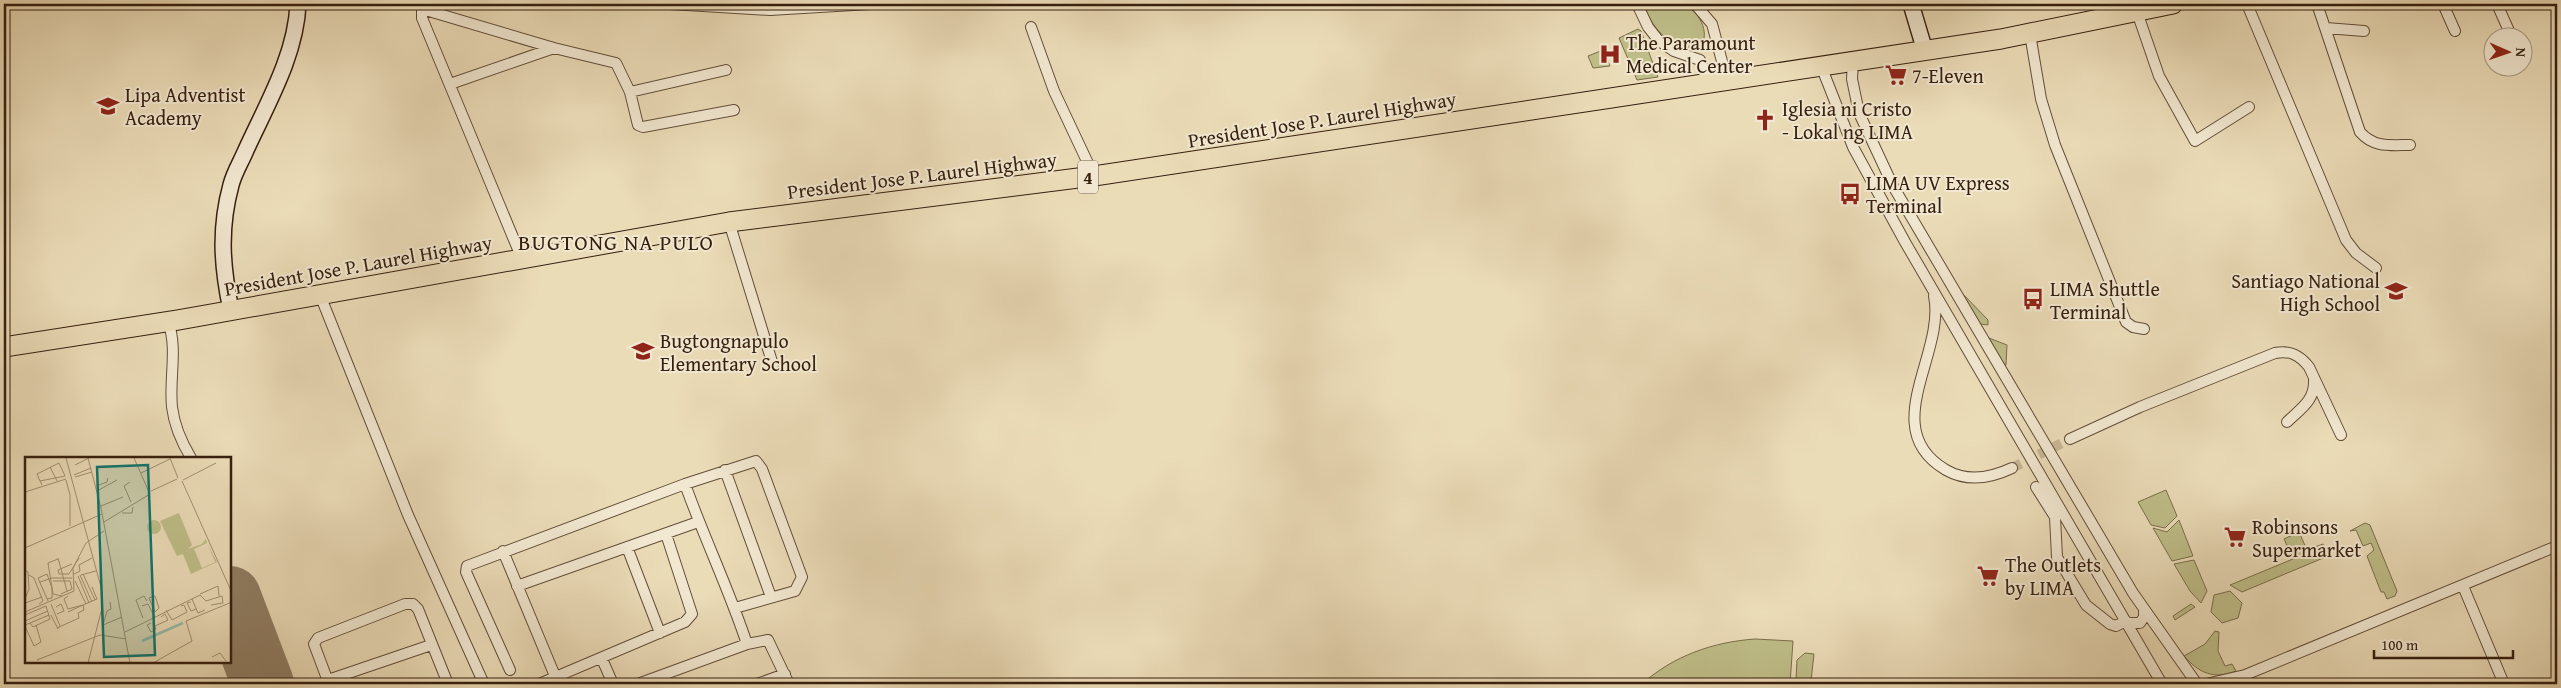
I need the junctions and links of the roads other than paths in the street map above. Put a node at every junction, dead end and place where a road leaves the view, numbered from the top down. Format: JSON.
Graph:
{"nodes":[{"id":1,"x":298,"y":4,"type":"edge"},
{"id":2,"x":670,"y":4,"type":"edge"},
{"id":3,"x":870,"y":4,"type":"edge"},
{"id":4,"x":1637,"y":4,"type":"edge"},
{"id":5,"x":1694,"y":4,"type":"edge"},
{"id":6,"x":1911,"y":4,"type":"edge"},
{"id":7,"x":2173,"y":4,"type":"edge"},
{"id":8,"x":2247,"y":4,"type":"edge"},
{"id":9,"x":2317,"y":4,"type":"edge"},
{"id":10,"x":2443,"y":4,"type":"edge"},
{"id":11,"x":2497,"y":4,"type":"edge"},
{"id":12,"x":2137,"y":12,"type":"junction"},
{"id":13,"x":1032,"y":27,"type":"dead end"},
{"id":14,"x":2326,"y":28,"type":"junction"},
{"id":15,"x":2508,"y":28,"type":"edge"},
{"id":16,"x":2364,"y":31,"type":"dead end"},
{"id":17,"x":2455,"y":31,"type":"dead end"},
{"id":18,"x":2030,"y":34,"type":"junction"},
{"id":19,"x":554,"y":48,"type":"junction"},
{"id":20,"x":1925,"y":51,"type":"junction"},
{"id":21,"x":1853,"y":61,"type":"junction"},
{"id":22,"x":1821,"y":66,"type":"junction"},
{"id":23,"x":726,"y":70,"type":"dead end"},
{"id":24,"x":1719,"y":81,"type":"junction"},
{"id":25,"x":450,"y":84,"type":"junction"},
{"id":26,"x":630,"y":92,"type":"junction"},
{"id":27,"x":2249,"y":107,"type":"dead end"},
{"id":28,"x":734,"y":110,"type":"dead end"},
{"id":29,"x":2410,"y":145,"type":"dead end"},
{"id":30,"x":1094,"y":176,"type":"junction"},
{"id":31,"x":729,"y":222,"type":"junction"},
{"id":32,"x":1920,"y":233,"type":"junction"},
{"id":33,"x":1905,"y":242,"type":"junction"},
{"id":34,"x":522,"y":259,"type":"junction"},
{"id":35,"x":2376,"y":268,"type":"dead end"},
{"id":36,"x":1930,"y":286,"type":"junction"},
{"id":37,"x":320,"y":295,"type":"junction"},
{"id":38,"x":231,"y":310,"type":"junction"},
{"id":39,"x":168,"y":320,"type":"junction"},
{"id":40,"x":2144,"y":329,"type":"dead end"},
{"id":41,"x":4,"y":347,"type":"edge"},
{"id":42,"x":773,"y":365,"type":"dead end"},
{"id":43,"x":2313,"y":374,"type":"junction"},
{"id":44,"x":2287,"y":422,"type":"dead end"},
{"id":45,"x":2341,"y":435,"type":"dead end"},
{"id":46,"x":2070,"y":439,"type":"tunnel mouth"},
{"id":47,"x":190,"y":457,"type":"edge"},
{"id":48,"x":2012,"y":468,"type":"tunnel mouth"},
{"id":49,"x":725,"y":470,"type":"junction"},
{"id":50,"x":685,"y":484,"type":"junction"},
{"id":51,"x":2036,"y":487,"type":"dead end"},
{"id":52,"x":698,"y":522,"type":"junction"},
{"id":53,"x":666,"y":534,"type":"junction"},
{"id":54,"x":2557,"y":546,"type":"edge"},
{"id":55,"x":627,"y":547,"type":"junction"},
{"id":56,"x":503,"y":551,"type":"junction"},
{"id":57,"x":517,"y":586,"type":"junction"},
{"id":58,"x":2463,"y":586,"type":"junction"},
{"id":59,"x":771,"y":597,"type":"junction"},
{"id":60,"x":735,"y":608,"type":"junction"},
{"id":61,"x":2144,"y":611,"type":"junction"},
{"id":62,"x":2126,"y":622,"type":"junction"},
{"id":63,"x":660,"y":633,"type":"junction"},
{"id":64,"x":747,"y":644,"type":"junction"},
{"id":65,"x":431,"y":645,"type":"junction"},
{"id":66,"x":602,"y":659,"type":"junction"},
{"id":67,"x":510,"y":670,"type":"dead end"},
{"id":68,"x":2245,"y":675,"type":"junction"},
{"id":69,"x":555,"y":676,"type":"junction"},
{"id":70,"x":787,"y":679,"type":"edge"},
{"id":71,"x":329,"y":682,"type":"edge"},
{"id":72,"x":448,"y":684,"type":"edge"},
{"id":73,"x":484,"y":684,"type":"edge"},
{"id":74,"x":538,"y":684,"type":"edge"},
{"id":75,"x":613,"y":684,"type":"edge"},
{"id":76,"x":638,"y":684,"type":"edge"},
{"id":77,"x":757,"y":684,"type":"edge"},
{"id":78,"x":2162,"y":684,"type":"edge"},
{"id":79,"x":2189,"y":684,"type":"edge"},
{"id":80,"x":2197,"y":684,"type":"edge"},
{"id":81,"x":2206,"y":684,"type":"edge"},
{"id":82,"x":2237,"y":684,"type":"edge"},
{"id":83,"x":2504,"y":684,"type":"edge"}],
"edges":[{"from":1,"to":38,"type":"main road"},
{"from":2,"to":3,"type":"street"},
{"from":4,"to":24,"type":"street"},
{"from":5,"to":24,"type":"street"},
{"from":6,"to":20,"type":"main road"},
{"from":7,"to":12,"type":"highway","name":"President Jose P. Laurel Highway","number":"4"},
{"from":8,"to":35,"type":"street"},
{"from":9,"to":14,"type":"street"},
{"from":10,"to":17,"type":"street"},
{"from":11,"to":15,"type":"street"},
{"from":12,"to":18,"type":"highway","name":"President Jose P. Laurel Highway","number":"4"},
{"from":12,"to":27,"type":"street"},
{"from":13,"to":30,"type":"street"},
{"from":14,"to":16,"type":"street"},
{"from":14,"to":29,"type":"street"},
{"from":18,"to":20,"type":"highway","name":"President Jose P. Laurel Highway","number":"4"},
{"from":18,"to":40,"type":"street"},
{"from":19,"to":25,"type":"street"},
{"from":19,"to":25,"type":"street"},
{"from":19,"to":26,"type":"street"},
{"from":20,"to":21,"type":"highway","name":"President Jose P. Laurel Highway","number":"4"},
{"from":21,"to":22,"type":"highway","name":"President Jose P. Laurel Highway","number":"4"},
{"from":21,"to":32,"type":"street"},
{"from":22,"to":24,"type":"highway","name":"President Jose P. Laurel Highway","number":"4"},
{"from":22,"to":33,"type":"street"},
{"from":23,"to":26,"type":"street"},
{"from":24,"to":30,"type":"highway","name":"President Jose P. Laurel Highway","number":"4"},
{"from":25,"to":34,"type":"street"},
{"from":26,"to":28,"type":"street"},
{"from":30,"to":31,"type":"highway","name":"President Jose P. Laurel Highway","number":"4"},
{"from":31,"to":34,"type":"highway","name":"President Jose P. Laurel Highway","number":"4"},
{"from":31,"to":42,"type":"street"},
{"from":32,"to":33,"type":"street"},
{"from":32,"to":61,"type":"street"},
{"from":33,"to":36,"type":"street"},
{"from":34,"to":37,"type":"highway","name":"President Jose P. Laurel Highway","number":"4"},
{"from":36,"to":48,"type":"street"},
{"from":36,"to":62,"type":"street"},
{"from":37,"to":38,"type":"highway","name":"President Jose P. Laurel Highway","number":"4"},
{"from":37,"to":73,"type":"street"},
{"from":38,"to":39,"type":"highway","name":"President Jose P. Laurel Highway","number":"4"},
{"from":39,"to":41,"type":"highway","name":"President Jose P. Laurel Highway","number":"4"},
{"from":39,"to":47,"type":"street"},
{"from":43,"to":44,"type":"street"},
{"from":43,"to":45,"type":"street"},
{"from":43,"to":46,"type":"street"},
{"from":49,"to":50,"type":"street"},
{"from":49,"to":59,"type":"street"},
{"from":49,"to":59,"type":"street"},
{"from":50,"to":52,"type":"street"},
{"from":50,"to":56,"type":"street"},
{"from":51,"to":62,"type":"street"},
{"from":52,"to":53,"type":"street"},
{"from":52,"to":60,"type":"street"},
{"from":53,"to":55,"type":"street"},
{"from":53,"to":63,"type":"street"},
{"from":54,"to":58,"type":"street"},
{"from":55,"to":57,"type":"street"},
{"from":55,"to":63,"type":"street"},
{"from":56,"to":57,"type":"street"},
{"from":56,"to":67,"type":"street"},
{"from":57,"to":69,"type":"street"},
{"from":58,"to":68,"type":"street"},
{"from":58,"to":83,"type":"street"},
{"from":59,"to":60,"type":"street"},
{"from":60,"to":64,"type":"street"},
{"from":61,"to":62,"type":"street"},
{"from":61,"to":80,"type":"street"},
{"from":62,"to":78,"type":"street"},
{"from":63,"to":66,"type":"street"},
{"from":64,"to":70,"type":"street"},
{"from":64,"to":76,"type":"street"},
{"from":65,"to":71,"type":"street"},
{"from":65,"to":71,"type":"street"},
{"from":65,"to":72,"type":"street"},
{"from":66,"to":69,"type":"street"},
{"from":66,"to":75,"type":"street"},
{"from":68,"to":81,"type":"street"},
{"from":68,"to":82,"type":"street"},
{"from":69,"to":74,"type":"street"},
{"from":70,"to":77,"type":"street"},
{"from":79,"to":80,"type":"street"}]}
